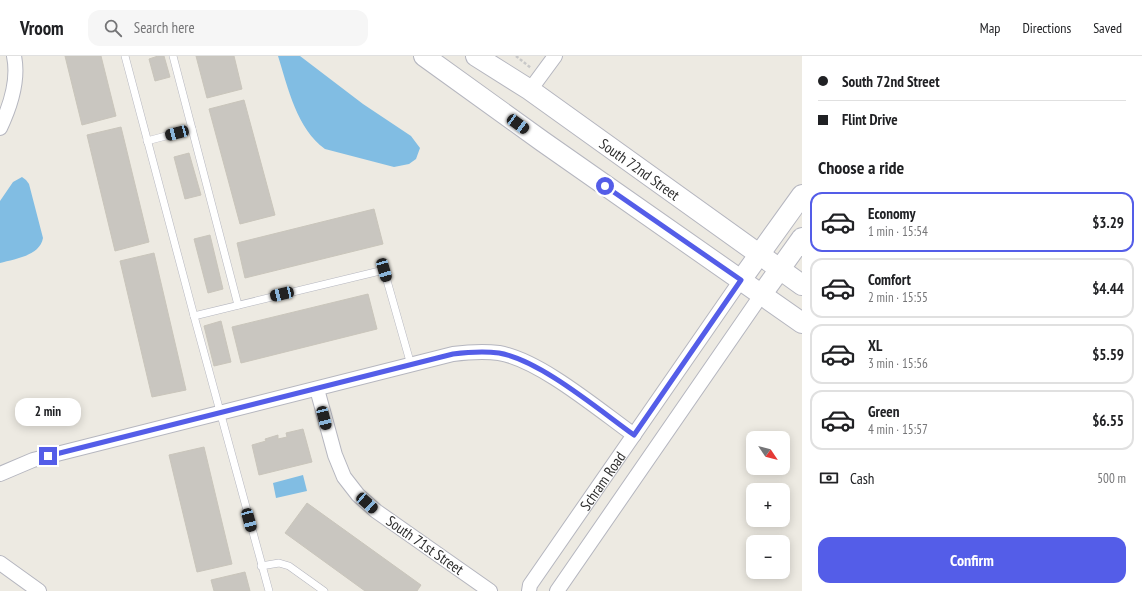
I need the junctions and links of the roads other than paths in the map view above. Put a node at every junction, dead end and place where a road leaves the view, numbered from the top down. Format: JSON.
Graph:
{"nodes":[{"id":1,"x":125,"y":56,"type":"edge"},
{"id":2,"x":173,"y":56,"type":"edge"},
{"id":3,"x":424,"y":56,"type":"edge"},
{"id":4,"x":476,"y":56,"type":"edge"},
{"id":5,"x":555,"y":56,"type":"edge"},
{"id":6,"x":14,"y":59,"type":"edge"},
{"id":7,"x":535,"y":83,"type":"junction"},
{"id":8,"x":0,"y":128,"type":"edge"},
{"id":9,"x":192,"y":129,"type":"junction"},
{"id":10,"x":147,"y":141,"type":"junction"},
{"id":11,"x":802,"y":195,"type":"edge"},
{"id":12,"x":802,"y":238,"type":"edge"},
{"id":13,"x":760,"y":255,"type":"junction"},
{"id":14,"x":780,"y":270,"type":"junction"},
{"id":15,"x":741,"y":280,"type":"junction"},
{"id":16,"x":802,"y":285,"type":"edge"},
{"id":17,"x":762,"y":294,"type":"junction"},
{"id":18,"x":238,"y":305,"type":"junction"},
{"id":19,"x":194,"y":316,"type":"junction"},
{"id":20,"x":802,"y":323,"type":"edge"},
{"id":21,"x":411,"y":365,"type":"junction"},
{"id":22,"x":317,"y":389,"type":"junction"},
{"id":23,"x":220,"y":413,"type":"junction"},
{"id":24,"x":634,"y":435,"type":"junction"},
{"id":25,"x":0,"y":474,"type":"edge"},
{"id":26,"x":0,"y":563,"type":"edge"},
{"id":27,"x":261,"y":566,"type":"junction"},
{"id":28,"x":39,"y":591,"type":"edge"},
{"id":29,"x":269,"y":591,"type":"edge"},
{"id":30,"x":324,"y":591,"type":"edge"},
{"id":31,"x":490,"y":591,"type":"edge"},
{"id":32,"x":529,"y":591,"type":"edge"},
{"id":33,"x":557,"y":591,"type":"edge"}],
"edges":[{"from":1,"to":10,"type":"lane"},
{"from":2,"to":9,"type":"lane"},
{"from":3,"to":15,"type":"street"},
{"from":4,"to":7,"type":"street","name":"South 72nd Street"},
{"from":5,"to":7,"type":"street"},
{"from":6,"to":8,"type":"street"},
{"from":7,"to":13,"type":"street","name":"South 72nd Street"},
{"from":9,"to":10,"type":"lane"},
{"from":9,"to":18,"type":"lane"},
{"from":10,"to":19,"type":"lane"},
{"from":11,"to":13,"type":"street","name":"Schram Road"},
{"from":12,"to":14,"type":"street","name":"Schram Road"},
{"from":13,"to":14,"type":"street","name":"South 72nd Street"},
{"from":13,"to":15,"type":"street","name":"Schram Road"},
{"from":14,"to":16,"type":"street","name":"South 72nd Street"},
{"from":14,"to":17,"type":"street","name":"Schram Road"},
{"from":15,"to":17,"type":"street"},
{"from":15,"to":24,"type":"street","name":"Schram Road"},
{"from":17,"to":20,"type":"street"},
{"from":17,"to":33,"type":"street","name":"Schram Road"},
{"from":18,"to":19,"type":"lane"},
{"from":18,"to":21,"type":"lane"},
{"from":19,"to":23,"type":"lane"},
{"from":21,"to":22,"type":"street"},
{"from":21,"to":24,"type":"street"},
{"from":22,"to":23,"type":"street"},
{"from":22,"to":31,"type":"street","name":"South 71st Street"},
{"from":23,"to":25,"type":"street"},
{"from":23,"to":27,"type":"lane"},
{"from":24,"to":32,"type":"street","name":"Schram Road"},
{"from":26,"to":28,"type":"street"},
{"from":27,"to":29,"type":"lane"},
{"from":27,"to":30,"type":"lane"}]}
